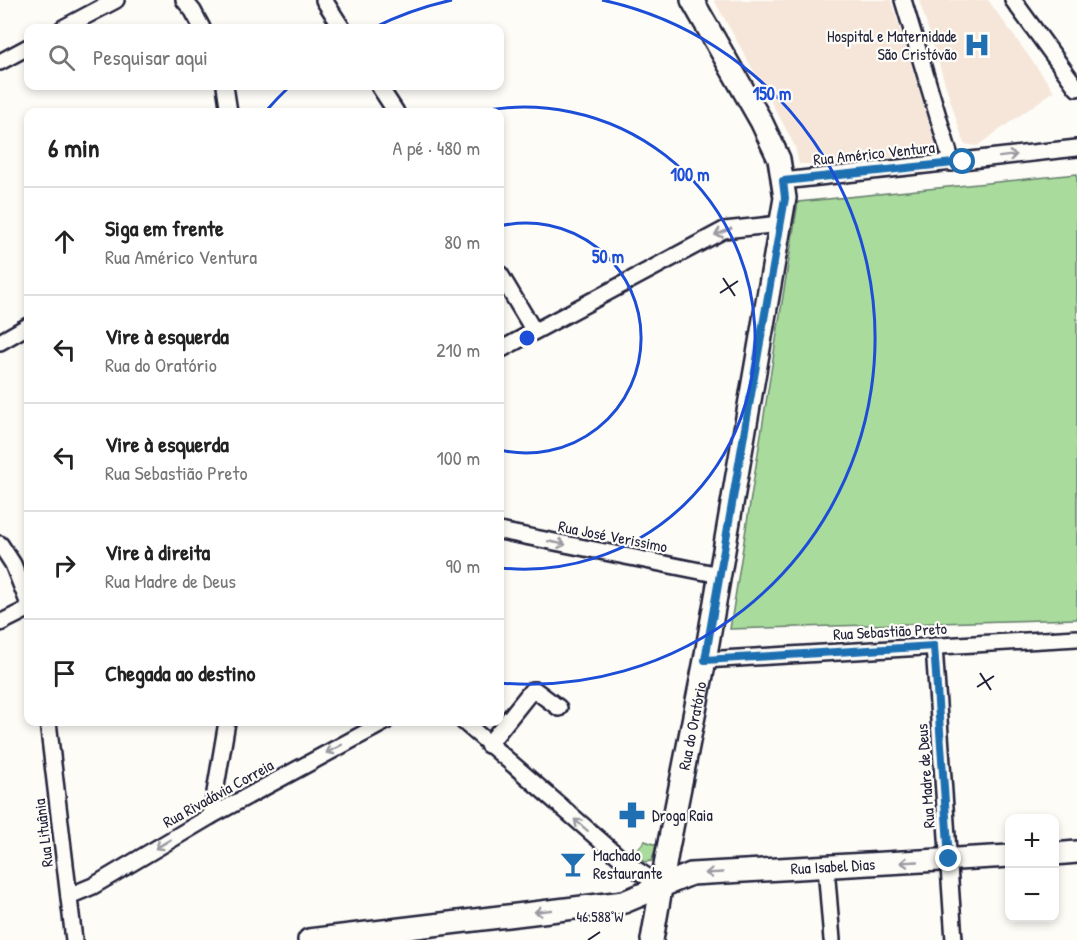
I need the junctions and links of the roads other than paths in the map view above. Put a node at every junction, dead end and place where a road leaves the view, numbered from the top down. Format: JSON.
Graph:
{"nodes":[{"id":1,"x":116,"y":0,"type":"edge"},
{"id":2,"x":184,"y":0,"type":"edge"},
{"id":3,"x":324,"y":0,"type":"edge"},
{"id":4,"x":692,"y":0,"type":"edge"},
{"id":5,"x":903,"y":0,"type":"edge"},
{"id":6,"x":1013,"y":0,"type":"edge"},
{"id":7,"x":71,"y":24,"type":"edge"},
{"id":8,"x":200,"y":24,"type":"edge"},
{"id":9,"x":339,"y":24,"type":"edge"},
{"id":10,"x":24,"y":49,"type":"edge"},
{"id":11,"x":0,"y":62,"type":"edge"},
{"id":12,"x":1077,"y":88,"type":"edge"},
{"id":13,"x":226,"y":90,"type":"edge"},
{"id":14,"x":382,"y":90,"type":"edge"},
{"id":15,"x":228,"y":108,"type":"edge"},
{"id":16,"x":393,"y":108,"type":"edge"},
{"id":17,"x":1077,"y":148,"type":"edge"},
{"id":18,"x":952,"y":163,"type":"junction"},
{"id":19,"x":783,"y":181,"type":"junction"},
{"id":20,"x":780,"y":224,"type":"junction"},
{"id":21,"x":504,"y":281,"type":"edge"},
{"id":22,"x":24,"y":328,"type":"edge"},
{"id":23,"x":534,"y":331,"type":"junction"},
{"id":24,"x":0,"y":342,"type":"edge"},
{"id":25,"x":504,"y":348,"type":"edge"},
{"id":26,"x":504,"y":532,"type":"edge"},
{"id":27,"x":0,"y":544,"type":"edge"},
{"id":28,"x":720,"y":575,"type":"junction"},
{"id":29,"x":24,"y":592,"type":"edge"},
{"id":30,"x":24,"y":611,"type":"edge"},
{"id":31,"x":0,"y":623,"type":"edge"},
{"id":32,"x":1077,"y":638,"type":"edge"},
{"id":33,"x":934,"y":646,"type":"junction"},
{"id":34,"x":705,"y":660,"type":"junction"},
{"id":35,"x":559,"y":708,"type":"dead end"},
{"id":36,"x":504,"y":725,"type":"edge"},
{"id":37,"x":48,"y":726,"type":"edge"},
{"id":38,"x":226,"y":726,"type":"edge"},
{"id":39,"x":378,"y":726,"type":"edge"},
{"id":40,"x":468,"y":726,"type":"edge"},
{"id":41,"x":503,"y":726,"type":"edge"},
{"id":42,"x":488,"y":745,"type":"junction"},
{"id":43,"x":211,"y":816,"type":"junction"},
{"id":44,"x":1077,"y":852,"type":"edge"},
{"id":45,"x":1059,"y":854,"type":"edge"},
{"id":46,"x":1005,"y":856,"type":"edge"},
{"id":47,"x":949,"y":859,"type":"junction"},
{"id":48,"x":826,"y":867,"type":"junction"},
{"id":49,"x":661,"y":886,"type":"junction"},
{"id":50,"x":69,"y":896,"type":"junction"},
{"id":51,"x":74,"y":940,"type":"edge"},
{"id":52,"x":309,"y":940,"type":"edge"},
{"id":53,"x":652,"y":940,"type":"edge"},
{"id":54,"x":832,"y":940,"type":"edge"},
{"id":55,"x":954,"y":940,"type":"edge"}],
"edges":[{"from":1,"to":7,"type":"street"},
{"from":2,"to":8,"type":"street"},
{"from":3,"to":9,"type":"street"},
{"from":4,"to":19,"type":"street","name":"Rua do Oratório"},
{"from":5,"to":18,"type":"street"},
{"from":6,"to":12,"type":"street"},
{"from":10,"to":11,"type":"street"},
{"from":13,"to":15,"type":"street"},
{"from":14,"to":16,"type":"street"},
{"from":18,"to":17,"type":"street","name":"Rua Américo Ventura","one_way":true},
{"from":18,"to":19,"type":"street","name":"Rua Américo Ventura"},
{"from":19,"to":20,"type":"street","name":"Rua do Oratório"},
{"from":20,"to":23,"type":"street","one_way":true},
{"from":20,"to":28,"type":"street","name":"Rua do Oratório"},
{"from":21,"to":23,"type":"street"},
{"from":22,"to":24,"type":"street"},
{"from":23,"to":25,"type":"street"},
{"from":26,"to":28,"type":"street","name":"Rua José Verissimo","one_way":true},
{"from":27,"to":29,"type":"street"},
{"from":28,"to":34,"type":"street","name":"Rua do Oratório"},
{"from":30,"to":31,"type":"street"},
{"from":32,"to":33,"type":"street","name":"Rua Sebastião Preto"},
{"from":33,"to":34,"type":"street","name":"Rua Sebastião Preto"},
{"from":33,"to":47,"type":"street","name":"Rua Madre de Deus"},
{"from":34,"to":49,"type":"street","name":"Rua do Oratório"},
{"from":35,"to":36,"type":"street"},
{"from":37,"to":50,"type":"street","name":"Rua Lituânia"},
{"from":38,"to":43,"type":"street"},
{"from":39,"to":43,"type":"street","name":"Rua Rivadávia Correia","one_way":true},
{"from":40,"to":42,"type":"street"},
{"from":41,"to":42,"type":"street"},
{"from":49,"to":42,"type":"street","one_way":true},
{"from":43,"to":50,"type":"street","name":"Rua Rivadávia Correia","one_way":true},
{"from":44,"to":45,"type":"street"},
{"from":46,"to":47,"type":"street","name":"Rua Isabel Dias"},
{"from":47,"to":48,"type":"street","name":"Rua Isabel Dias","one_way":true},
{"from":47,"to":55,"type":"street","name":"Rua Madre de Deus"},
{"from":48,"to":49,"type":"street","name":"Rua Isabel Dias","one_way":true},
{"from":48,"to":54,"type":"street"},
{"from":49,"to":52,"type":"street","name":"Rua Isabel Dias","one_way":true},
{"from":49,"to":53,"type":"street","name":"Rua do Oratório"},
{"from":50,"to":51,"type":"street","name":"Rua Lituânia"}]}
